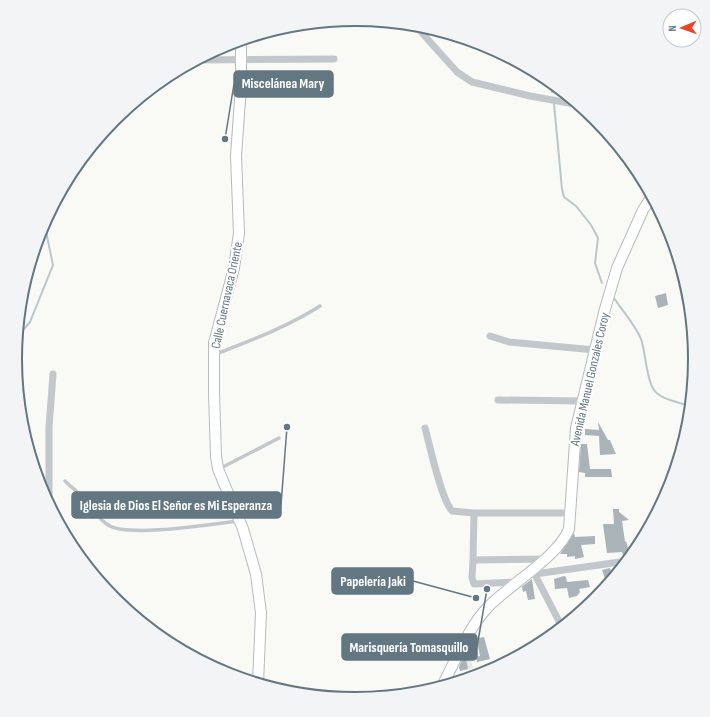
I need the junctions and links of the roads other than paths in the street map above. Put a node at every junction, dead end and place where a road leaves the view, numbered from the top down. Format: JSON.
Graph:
{"nodes":[{"id":1,"x":422,"y":32,"type":"edge"},
{"id":2,"x":240,"y":46,"type":"edge"},
{"id":3,"x":241,"y":59,"type":"junction"},
{"id":4,"x":334,"y":59,"type":"dead end"},
{"id":5,"x":209,"y":60,"type":"edge"},
{"id":6,"x":312,"y":85,"type":"dead end"},
{"id":7,"x":241,"y":86,"type":"junction"},
{"id":8,"x":570,"y":104,"type":"edge"},
{"id":9,"x":648,"y":201,"type":"edge"},
{"id":10,"x":320,"y":306,"type":"dead end"},
{"id":11,"x":490,"y":336,"type":"dead end"},
{"id":12,"x":595,"y":350,"type":"junction"},
{"id":13,"x":213,"y":356,"type":"junction"},
{"id":14,"x":53,"y":374,"type":"dead end"},
{"id":15,"x":498,"y":400,"type":"dead end"},
{"id":16,"x":582,"y":401,"type":"junction"},
{"id":17,"x":425,"y":428,"type":"dead end"},
{"id":18,"x":279,"y":438,"type":"dead end"},
{"id":19,"x":218,"y":469,"type":"junction"},
{"id":20,"x":65,"y":481,"type":"dead end"},
{"id":21,"x":50,"y":492,"type":"edge"},
{"id":22,"x":474,"y":513,"type":"junction"},
{"id":23,"x":570,"y":513,"type":"junction"},
{"id":24,"x":239,"y":521,"type":"junction"},
{"id":25,"x":545,"y":559,"type":"junction"},
{"id":26,"x":473,"y":560,"type":"junction"},
{"id":27,"x":618,"y":562,"type":"edge"},
{"id":28,"x":533,"y":572,"type":"junction"},
{"id":29,"x":515,"y":582,"type":"junction"},
{"id":30,"x":559,"y":622,"type":"edge"},
{"id":31,"x":258,"y":677,"type":"edge"},
{"id":32,"x":446,"y":679,"type":"edge"}],
"edges":[{"from":1,"to":8,"type":"street"},
{"from":2,"to":3,"type":"main road","name":"Calle Cuernavaca Oriente"},
{"from":3,"to":4,"type":"street"},
{"from":3,"to":5,"type":"street"},
{"from":3,"to":7,"type":"main road","name":"Calle Cuernavaca Oriente"},
{"from":6,"to":7,"type":"street"},
{"from":7,"to":13,"type":"main road","name":"Calle Cuernavaca Oriente"},
{"from":9,"to":12,"type":"main road","name":"Avenida Manuel Gonzales Coroy"},
{"from":10,"to":13,"type":"lane"},
{"from":11,"to":12,"type":"street"},
{"from":12,"to":16,"type":"main road","name":"Avenida Manuel Gonzales Coroy"},
{"from":13,"to":19,"type":"main road","name":"Calle Cuernavaca Oriente"},
{"from":14,"to":21,"type":"street"},
{"from":15,"to":16,"type":"street"},
{"from":16,"to":23,"type":"main road","name":"Avenida Manuel Gonzales Coroy"},
{"from":17,"to":22,"type":"street"},
{"from":18,"to":19,"type":"lane"},
{"from":19,"to":24,"type":"main road","name":"Calle Cuernavaca Oriente"},
{"from":20,"to":24,"type":"lane"},
{"from":22,"to":23,"type":"street"},
{"from":22,"to":26,"type":"street"},
{"from":23,"to":25,"type":"main road","name":"Avenida Manuel Gonzales Coroy"},
{"from":24,"to":31,"type":"main road","name":"Calle Cuernavaca Oriente"},
{"from":25,"to":26,"type":"street"},
{"from":25,"to":28,"type":"main road","name":"Avenida Manuel Gonzales Coroy"},
{"from":26,"to":29,"type":"street"},
{"from":27,"to":28,"type":"street"},
{"from":28,"to":29,"type":"main road","name":"Avenida Manuel Gonzales Coroy"},
{"from":28,"to":30,"type":"street"},
{"from":29,"to":32,"type":"main road","name":"Avenida Manuel Gonzales Coroy"}]}
